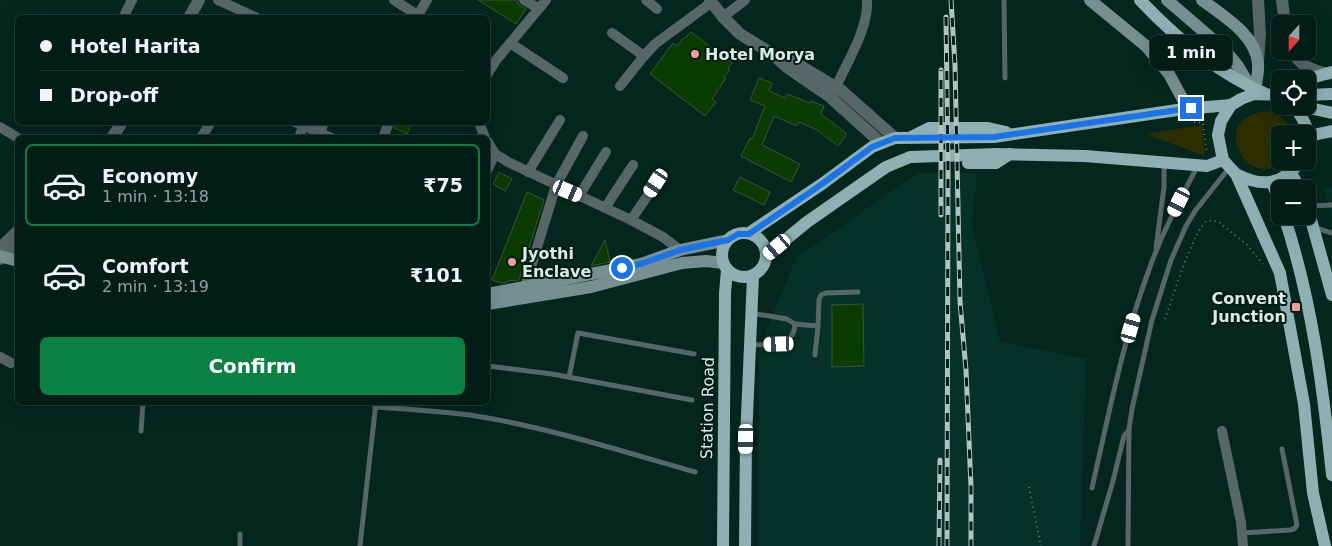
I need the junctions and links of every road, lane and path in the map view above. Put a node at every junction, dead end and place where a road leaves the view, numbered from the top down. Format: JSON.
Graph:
{"nodes":[{"id":1,"x":132,"y":0,"type":"edge"},
{"id":2,"x":199,"y":0,"type":"edge"},
{"id":3,"x":218,"y":0,"type":"edge"},
{"id":4,"x":394,"y":0,"type":"edge"},
{"id":5,"x":427,"y":0,"type":"edge"},
{"id":6,"x":524,"y":0,"type":"edge"},
{"id":7,"x":646,"y":0,"type":"edge"},
{"id":8,"x":745,"y":0,"type":"edge"},
{"id":9,"x":867,"y":0,"type":"edge"},
{"id":10,"x":1004,"y":0,"type":"edge"},
{"id":11,"x":1090,"y":0,"type":"edge"},
{"id":12,"x":1140,"y":0,"type":"edge"},
{"id":13,"x":1167,"y":0,"type":"edge"},
{"id":14,"x":1202,"y":0,"type":"edge"},
{"id":15,"x":1258,"y":0,"type":"edge"},
{"id":16,"x":1282,"y":0,"type":"edge"},
{"id":17,"x":711,"y":1,"type":"edge"},
{"id":18,"x":542,"y":4,"type":"edge"},
{"id":19,"x":657,"y":9,"type":"dead end"},
{"id":20,"x":124,"y":15,"type":"edge"},
{"id":21,"x":190,"y":15,"type":"edge"},
{"id":22,"x":250,"y":15,"type":"edge"},
{"id":23,"x":418,"y":15,"type":"edge"},
{"id":24,"x":420,"y":15,"type":"edge"},
{"id":25,"x":1284,"y":15,"type":"edge"},
{"id":26,"x":723,"y":17,"type":"junction"},
{"id":27,"x":612,"y":33,"type":"dead end"},
{"id":28,"x":510,"y":43,"type":"junction"},
{"id":29,"x":771,"y":53,"type":"junction"},
{"id":30,"x":644,"y":56,"type":"junction"},
{"id":31,"x":1297,"y":60,"type":"edge"},
{"id":32,"x":1258,"y":62,"type":"junction"},
{"id":33,"x":490,"y":66,"type":"edge"},
{"id":34,"x":1330,"y":74,"type":"edge"},
{"id":35,"x":1316,"y":77,"type":"edge"},
{"id":36,"x":563,"y":78,"type":"dead end"},
{"id":37,"x":1005,"y":78,"type":"dead end"},
{"id":38,"x":620,"y":86,"type":"dead end"},
{"id":39,"x":836,"y":87,"type":"junction"},
{"id":40,"x":1271,"y":89,"type":"edge"},
{"id":41,"x":1254,"y":94,"type":"junction"},
{"id":42,"x":1332,"y":94,"type":"edge"},
{"id":43,"x":1271,"y":95,"type":"edge"},
{"id":44,"x":1316,"y":95,"type":"edge"},
{"id":45,"x":1271,"y":96,"type":"edge"},
{"id":46,"x":1231,"y":106,"type":"junction"},
{"id":47,"x":1188,"y":109,"type":"junction"},
{"id":48,"x":1316,"y":110,"type":"edge"},
{"id":49,"x":1332,"y":113,"type":"edge"},
{"id":50,"x":560,"y":120,"type":"dead end"},
{"id":51,"x":1194,"y":122,"type":"dead end"},
{"id":52,"x":301,"y":125,"type":"edge"},
{"id":53,"x":323,"y":125,"type":"edge"},
{"id":54,"x":0,"y":127,"type":"edge"},
{"id":55,"x":1332,"y":131,"type":"edge"},
{"id":56,"x":320,"y":133,"type":"junction"},
{"id":57,"x":325,"y":135,"type":"edge"},
{"id":58,"x":15,"y":136,"type":"edge"},
{"id":59,"x":584,"y":136,"type":"dead end"},
{"id":60,"x":1316,"y":136,"type":"edge"},
{"id":61,"x":895,"y":138,"type":"junction"},
{"id":62,"x":881,"y":143,"type":"junction"},
{"id":63,"x":490,"y":145,"type":"edge"},
{"id":64,"x":606,"y":152,"type":"dead end"},
{"id":65,"x":495,"y":154,"type":"junction"},
{"id":66,"x":1203,"y":160,"type":"junction"},
{"id":67,"x":1164,"y":162,"type":"junction"},
{"id":68,"x":490,"y":165,"type":"edge"},
{"id":69,"x":633,"y":165,"type":"dead end"},
{"id":70,"x":1229,"y":167,"type":"junction"},
{"id":71,"x":1294,"y":170,"type":"edge"},
{"id":72,"x":528,"y":172,"type":"junction"},
{"id":73,"x":1291,"y":173,"type":"junction"},
{"id":74,"x":1279,"y":180,"type":"edge"},
{"id":75,"x":1295,"y":180,"type":"edge"},
{"id":76,"x":1271,"y":182,"type":"edge"},
{"id":77,"x":656,"y":183,"type":"dead end"},
{"id":78,"x":556,"y":186,"type":"junction"},
{"id":79,"x":580,"y":196,"type":"junction"},
{"id":80,"x":1332,"y":205,"type":"edge"},
{"id":81,"x":1316,"y":207,"type":"edge"},
{"id":82,"x":605,"y":208,"type":"junction"},
{"id":83,"x":631,"y":220,"type":"junction"},
{"id":84,"x":1286,"y":225,"type":"edge"},
{"id":85,"x":1313,"y":227,"type":"joint"},
{"id":86,"x":1332,"y":233,"type":"edge"},
{"id":87,"x":749,"y":234,"type":"junction"},
{"id":88,"x":15,"y":236,"type":"edge"},
{"id":89,"x":728,"y":240,"type":"junction"},
{"id":90,"x":15,"y":244,"type":"edge"},
{"id":91,"x":680,"y":250,"type":"junction"},
{"id":92,"x":1156,"y":250,"type":"junction"},
{"id":93,"x":767,"y":255,"type":"junction"},
{"id":94,"x":1,"y":257,"type":"edge"},
{"id":95,"x":15,"y":260,"type":"edge"},
{"id":96,"x":1263,"y":264,"type":"dead end"},
{"id":97,"x":725,"y":266,"type":"junction"},
{"id":98,"x":15,"y":268,"type":"edge"},
{"id":99,"x":753,"y":276,"type":"junction"},
{"id":100,"x":525,"y":287,"type":"junction"},
{"id":101,"x":858,"y":292,"type":"dead end"},
{"id":102,"x":490,"y":294,"type":"edge"},
{"id":103,"x":1332,"y":295,"type":"edge"},
{"id":104,"x":490,"y":304,"type":"edge"},
{"id":105,"x":751,"y":313,"type":"junction"},
{"id":106,"x":1165,"y":319,"type":"dead end"},
{"id":107,"x":795,"y":324,"type":"junction"},
{"id":108,"x":818,"y":326,"type":"junction"},
{"id":109,"x":749,"y":345,"type":"junction"},
{"id":110,"x":694,"y":354,"type":"dead end"},
{"id":111,"x":816,"y":355,"type":"dead end"},
{"id":112,"x":0,"y":357,"type":"edge"},
{"id":113,"x":11,"y":363,"type":"dead end"},
{"id":114,"x":490,"y":366,"type":"edge"},
{"id":115,"x":569,"y":377,"type":"junction"},
{"id":116,"x":692,"y":400,"type":"dead end"},
{"id":117,"x":144,"y":405,"type":"edge"},
{"id":118,"x":375,"y":405,"type":"edge"},
{"id":119,"x":423,"y":405,"type":"edge"},
{"id":120,"x":422,"y":410,"type":"junction"},
{"id":121,"x":1129,"y":428,"type":"junction"},
{"id":122,"x":141,"y":431,"type":"dead end"},
{"id":123,"x":1222,"y":431,"type":"dead end"},
{"id":124,"x":1282,"y":449,"type":"dead end"},
{"id":125,"x":696,"y":472,"type":"dead end"},
{"id":126,"x":1332,"y":476,"type":"edge"},
{"id":127,"x":1029,"y":487,"type":"dead end"},
{"id":128,"x":1092,"y":488,"type":"dead end"},
{"id":129,"x":1242,"y":533,"type":"junction"},
{"id":130,"x":240,"y":534,"type":"dead end"},
{"id":131,"x":240,"y":546,"type":"edge"},
{"id":132,"x":360,"y":546,"type":"edge"},
{"id":133,"x":723,"y":546,"type":"edge"},
{"id":134,"x":745,"y":546,"type":"edge"},
{"id":135,"x":1041,"y":546,"type":"edge"},
{"id":136,"x":1094,"y":546,"type":"edge"},
{"id":137,"x":1128,"y":546,"type":"edge"},
{"id":138,"x":1243,"y":546,"type":"edge"},
{"id":139,"x":1325,"y":546,"type":"edge"}],
"edges":[{"from":1,"to":20,"type":"street"},
{"from":2,"to":21,"type":"street"},
{"from":3,"to":22,"type":"street"},
{"from":4,"to":23,"type":"street"},
{"from":5,"to":24,"type":"street"},
{"from":6,"to":18,"type":"street"},
{"from":7,"to":19,"type":"street"},
{"from":8,"to":26,"type":"street"},
{"from":9,"to":39,"type":"street"},
{"from":10,"to":37,"type":"lane"},
{"from":11,"to":47,"type":"main road"},
{"from":12,"to":45,"type":"main road"},
{"from":13,"to":41,"type":"main road"},
{"from":14,"to":32,"type":"main road"},
{"from":15,"to":32,"type":"street"},
{"from":16,"to":25,"type":"street"},
{"from":17,"to":26,"type":"street"},
{"from":17,"to":30,"type":"street"},
{"from":18,"to":28,"type":"street"},
{"from":26,"to":29,"type":"street"},
{"from":27,"to":30,"type":"street"},
{"from":28,"to":33,"type":"street"},
{"from":28,"to":36,"type":"street"},
{"from":29,"to":39,"type":"street"},
{"from":29,"to":62,"type":"street"},
{"from":30,"to":38,"type":"street"},
{"from":31,"to":34,"type":"street"},
{"from":32,"to":41,"type":"main road"},
{"from":34,"to":35,"type":"main road"},
{"from":39,"to":61,"type":"street"},
{"from":40,"to":41,"type":"main road"},
{"from":41,"to":43,"type":"main road"},
{"from":41,"to":46,"type":"main road"},
{"from":42,"to":44,"type":"main road"},
{"from":46,"to":47,"type":"main road"},
{"from":46,"to":70,"type":"main road"},
{"from":47,"to":61,"type":"main road"},
{"from":48,"to":49,"type":"main road"},
{"from":50,"to":72,"type":"street"},
{"from":51,"to":66,"type":"path"},
{"from":52,"to":56,"type":"street"},
{"from":53,"to":56,"type":"street"},
{"from":54,"to":58,"type":"street"},
{"from":55,"to":60,"type":"main road"},
{"from":56,"to":57,"type":"street"},
{"from":59,"to":78,"type":"street"},
{"from":61,"to":62,"type":"main road"},
{"from":62,"to":87,"type":"main road"},
{"from":63,"to":65,"type":"street"},
{"from":64,"to":79,"type":"street"},
{"from":65,"to":68,"type":"street"},
{"from":65,"to":72,"type":"street"},
{"from":66,"to":67,"type":"main road"},
{"from":66,"to":70,"type":"main road"},
{"from":66,"to":92,"type":"lane"},
{"from":67,"to":92,"type":"lane"},
{"from":67,"to":93,"type":"main road"},
{"from":69,"to":82,"type":"street"},
{"from":70,"to":76,"type":"main road"},
{"from":70,"to":121,"type":"lane"},
{"from":70,"to":139,"type":"main road"},
{"from":71,"to":73,"type":"main road"},
{"from":72,"to":78,"type":"street"},
{"from":73,"to":74,"type":"main road"},
{"from":73,"to":75,"type":"main road"},
{"from":77,"to":83,"type":"street"},
{"from":78,"to":79,"type":"street"},
{"from":78,"to":100,"type":"street"},
{"from":79,"to":82,"type":"street"},
{"from":80,"to":81,"type":"lane"},
{"from":82,"to":83,"type":"street"},
{"from":83,"to":91,"type":"street"},
{"from":84,"to":126,"type":"main road"},
{"from":85,"to":86,"type":"lane"},
{"from":85,"to":103,"type":"main road"},
{"from":87,"to":89,"type":"main road"},
{"from":87,"to":93,"type":"main road"},
{"from":88,"to":94,"type":"street"},
{"from":89,"to":91,"type":"main road"},
{"from":89,"to":97,"type":"main road"},
{"from":90,"to":94,"type":"street"},
{"from":91,"to":100,"type":"main road"},
{"from":92,"to":128,"type":"lane"},
{"from":93,"to":99,"type":"main road"},
{"from":94,"to":95,"type":"main road"},
{"from":94,"to":98,"type":"main road"},
{"from":96,"to":106,"type":"path"},
{"from":97,"to":99,"type":"main road"},
{"from":97,"to":104,"type":"main road"},
{"from":97,"to":133,"type":"main road","name":"Station Road"},
{"from":99,"to":105,"type":"main road"},
{"from":100,"to":102,"type":"main road"},
{"from":101,"to":108,"type":"lane"},
{"from":105,"to":107,"type":"lane"},
{"from":105,"to":109,"type":"main road"},
{"from":107,"to":108,"type":"lane"},
{"from":107,"to":109,"type":"lane"},
{"from":108,"to":111,"type":"lane"},
{"from":109,"to":134,"type":"main road"},
{"from":110,"to":115,"type":"lane"},
{"from":112,"to":113,"type":"street"},
{"from":114,"to":115,"type":"lane"},
{"from":115,"to":116,"type":"lane"},
{"from":117,"to":122,"type":"lane"},
{"from":118,"to":120,"type":"lane"},
{"from":118,"to":132,"type":"lane"},
{"from":119,"to":120,"type":"lane"},
{"from":120,"to":125,"type":"lane"},
{"from":121,"to":136,"type":"lane"},
{"from":121,"to":137,"type":"lane"},
{"from":123,"to":129,"type":"street"},
{"from":124,"to":129,"type":"lane"},
{"from":127,"to":135,"type":"path"},
{"from":129,"to":138,"type":"street"},
{"from":130,"to":131,"type":"lane"}]}
